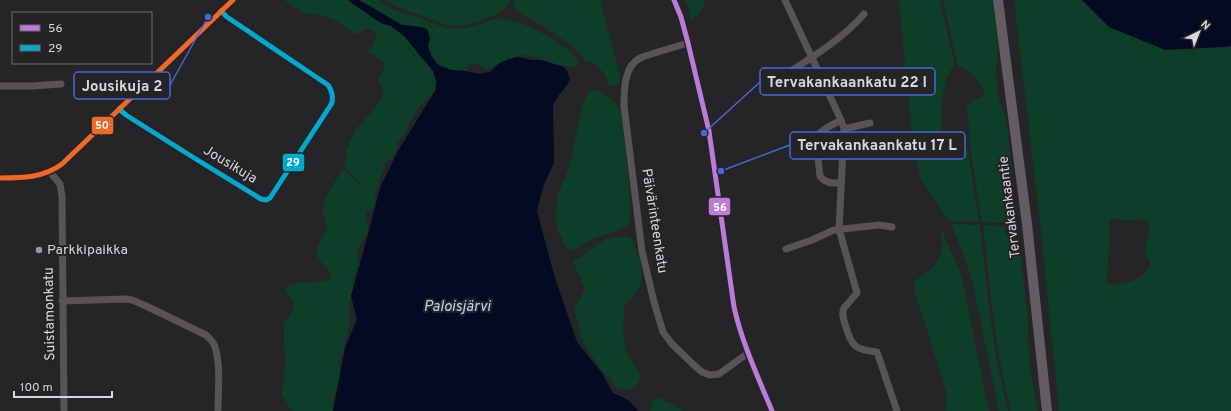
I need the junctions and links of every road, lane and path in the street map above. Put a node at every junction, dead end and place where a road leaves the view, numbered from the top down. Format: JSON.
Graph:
{"nodes":[{"id":1,"x":233,"y":0,"type":"edge"},
{"id":2,"x":674,"y":0,"type":"edge"},
{"id":3,"x":785,"y":0,"type":"edge"},
{"id":4,"x":998,"y":0,"type":"edge"},
{"id":5,"x":221,"y":11,"type":"junction"},
{"id":6,"x":864,"y":14,"type":"dead end"},
{"id":7,"x":688,"y":43,"type":"junction"},
{"id":8,"x":812,"y":56,"type":"junction"},
{"id":9,"x":61,"y":84,"type":"dead end"},
{"id":10,"x":0,"y":86,"type":"edge"},
{"id":11,"x":767,"y":90,"type":"dead end"},
{"id":12,"x":119,"y":109,"type":"junction"},
{"id":13,"x":841,"y":120,"type":"junction"},
{"id":14,"x":870,"y":123,"type":"dead end"},
{"id":15,"x":844,"y":129,"type":"junction"},
{"id":16,"x":50,"y":172,"type":"junction"},
{"id":17,"x":0,"y":178,"type":"edge"},
{"id":18,"x":842,"y":183,"type":"junction"},
{"id":19,"x":892,"y":227,"type":"dead end"},
{"id":20,"x":840,"y":229,"type":"junction"},
{"id":21,"x":786,"y":249,"type":"dead end"},
{"id":22,"x":62,"y":301,"type":"junction"},
{"id":23,"x":748,"y":353,"type":"junction"},
{"id":24,"x":64,"y":411,"type":"edge"},
{"id":25,"x":218,"y":411,"type":"edge"},
{"id":26,"x":772,"y":411,"type":"edge"},
{"id":27,"x":897,"y":411,"type":"edge"},
{"id":28,"x":1048,"y":411,"type":"edge"}],
"edges":[{"from":1,"to":5,"type":"street"},
{"from":2,"to":7,"type":"street"},
{"from":3,"to":8,"type":"street"},
{"from":4,"to":28,"type":"street","name":"Tervakankaantie"},
{"from":5,"to":12,"type":"street"},
{"from":5,"to":12,"type":"street","name":"Jousikuja"},
{"from":6,"to":8,"type":"street"},
{"from":7,"to":23,"type":"street"},
{"from":7,"to":23,"type":"street","name":"Päivärinteenkatu"},
{"from":8,"to":11,"type":"street"},
{"from":8,"to":13,"type":"street"},
{"from":9,"to":10,"type":"street"},
{"from":12,"to":16,"type":"street"},
{"from":13,"to":15,"type":"street"},
{"from":13,"to":18,"type":"street"},
{"from":14,"to":15,"type":"street"},
{"from":15,"to":18,"type":"street"},
{"from":16,"to":17,"type":"street"},
{"from":16,"to":22,"type":"street","name":"Suistamonkatu"},
{"from":18,"to":20,"type":"street"},
{"from":19,"to":20,"type":"street"},
{"from":20,"to":21,"type":"street"},
{"from":20,"to":27,"type":"street"},
{"from":22,"to":24,"type":"street","name":"Suistamonkatu"},
{"from":22,"to":25,"type":"street"},
{"from":23,"to":26,"type":"street"}]}
